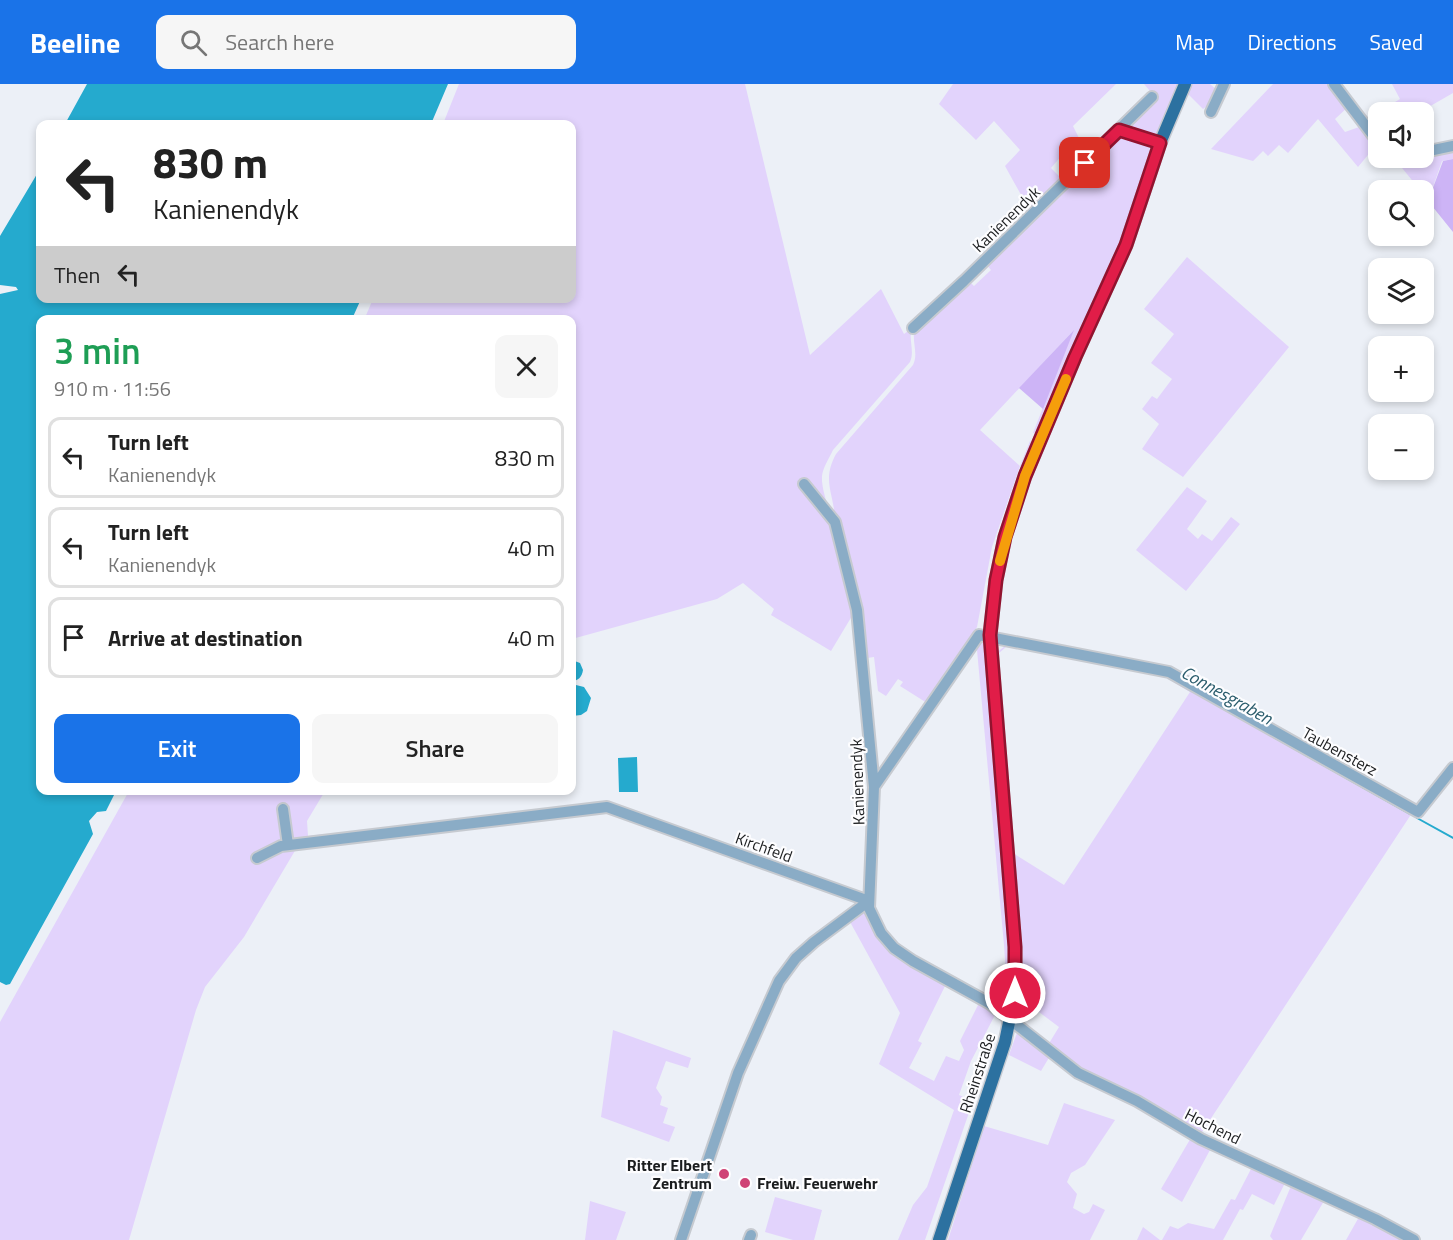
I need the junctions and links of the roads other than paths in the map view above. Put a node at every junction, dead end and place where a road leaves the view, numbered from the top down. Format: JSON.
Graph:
{"nodes":[{"id":1,"x":1185,"y":84,"type":"edge"},
{"id":2,"x":1224,"y":84,"type":"edge"},
{"id":3,"x":1334,"y":84,"type":"edge"},
{"id":4,"x":1152,"y":97,"type":"dead end"},
{"id":5,"x":1211,"y":112,"type":"dead end"},
{"id":6,"x":1368,"y":129,"type":"edge"},
{"id":7,"x":1119,"y":130,"type":"junction"},
{"id":8,"x":1160,"y":143,"type":"junction"},
{"id":9,"x":1453,"y":146,"type":"edge"},
{"id":10,"x":1434,"y":150,"type":"edge"},
{"id":11,"x":913,"y":328,"type":"dead end"},
{"id":12,"x":804,"y":484,"type":"dead end"},
{"id":13,"x":990,"y":635,"type":"junction"},
{"id":14,"x":1453,"y":768,"type":"edge"},
{"id":15,"x":874,"y":787,"type":"junction"},
{"id":16,"x":283,"y":809,"type":"dead end"},
{"id":17,"x":288,"y":845,"type":"junction"},
{"id":18,"x":257,"y":858,"type":"dead end"},
{"id":19,"x":869,"y":901,"type":"junction"},
{"id":20,"x":1011,"y":1020,"type":"junction"},
{"id":21,"x":681,"y":1240,"type":"edge"},
{"id":22,"x":939,"y":1240,"type":"edge"},
{"id":23,"x":1414,"y":1240,"type":"edge"}],
"edges":[{"from":1,"to":8,"type":"main road","name":"Rheinstraße"},
{"from":2,"to":5,"type":"street"},
{"from":3,"to":6,"type":"street"},
{"from":4,"to":7,"type":"street","name":"Kanienendyk"},
{"from":7,"to":8,"type":"street"},
{"from":7,"to":11,"type":"street","name":"Kanienendyk"},
{"from":8,"to":13,"type":"main road","name":"Rheinstraße"},
{"from":9,"to":10,"type":"street"},
{"from":12,"to":15,"type":"street","name":"Kanienendyk"},
{"from":13,"to":14,"type":"street","name":"Taubensterz"},
{"from":13,"to":15,"type":"street"},
{"from":13,"to":20,"type":"main road","name":"Rheinstraße"},
{"from":15,"to":19,"type":"street","name":"Kanienendyk"},
{"from":16,"to":17,"type":"street"},
{"from":17,"to":18,"type":"street","name":"Kirchfeld"},
{"from":17,"to":19,"type":"street","name":"Kirchfeld"},
{"from":19,"to":20,"type":"street","name":"Kanienendyk"},
{"from":19,"to":21,"type":"street"},
{"from":20,"to":22,"type":"main road","name":"Rheinstraße"},
{"from":20,"to":23,"type":"street","name":"Hochend"}]}
